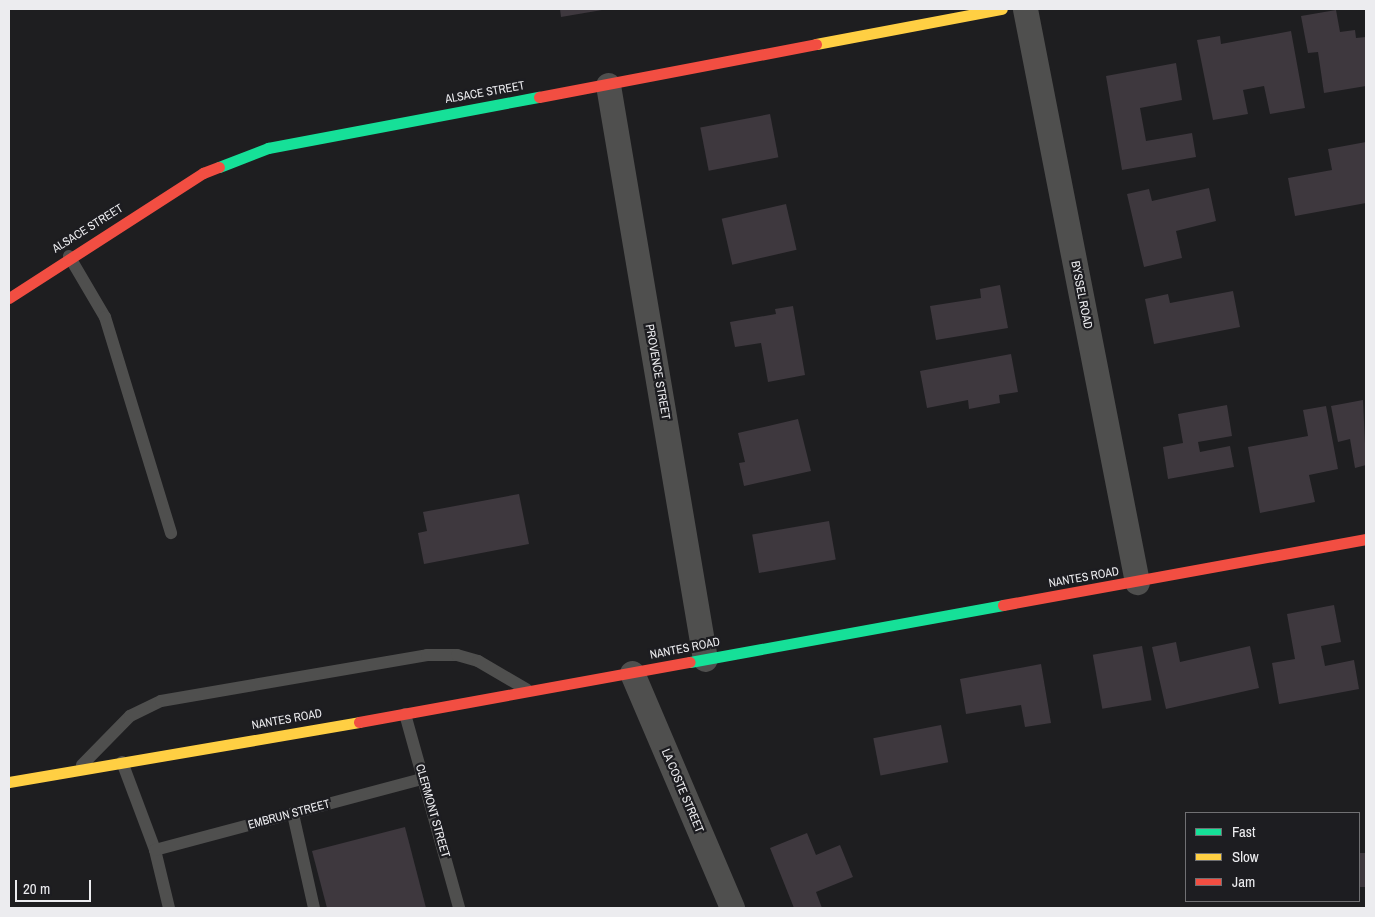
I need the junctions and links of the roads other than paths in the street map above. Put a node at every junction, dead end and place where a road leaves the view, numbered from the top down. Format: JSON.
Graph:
{"nodes":[{"id":1,"x":1002,"y":9,"type":"edge"},
{"id":2,"x":1025,"y":9,"type":"edge"},
{"id":3,"x":608,"y":85,"type":"junction"},
{"id":4,"x":69,"y":256,"type":"junction"},
{"id":5,"x":9,"y":298,"type":"edge"},
{"id":6,"x":171,"y":534,"type":"dead end"},
{"id":7,"x":1366,"y":539,"type":"edge"},
{"id":8,"x":1138,"y":582,"type":"junction"},
{"id":9,"x":705,"y":660,"type":"junction"},
{"id":10,"x":632,"y":673,"type":"junction"},
{"id":11,"x":528,"y":690,"type":"junction"},
{"id":12,"x":405,"y":714,"type":"junction"},
{"id":13,"x":122,"y":762,"type":"junction"},
{"id":14,"x":77,"y":770,"type":"junction"},
{"id":15,"x":422,"y":779,"type":"junction"},
{"id":16,"x":9,"y":782,"type":"edge"},
{"id":17,"x":293,"y":814,"type":"junction"},
{"id":18,"x":155,"y":850,"type":"junction"},
{"id":19,"x":169,"y":908,"type":"edge"},
{"id":20,"x":314,"y":908,"type":"edge"},
{"id":21,"x":459,"y":908,"type":"edge"},
{"id":22,"x":732,"y":908,"type":"edge"}],
"edges":[{"from":1,"to":3,"type":"street","name":"ALSACE STREET"},
{"from":2,"to":8,"type":"street","name":"BYSSEL ROAD"},
{"from":3,"to":4,"type":"street","name":"ALSACE STREET"},
{"from":3,"to":9,"type":"street","name":"PROVENCE STREET"},
{"from":4,"to":5,"type":"street","name":"ALSACE STREET"},
{"from":4,"to":6,"type":"lane"},
{"from":7,"to":8,"type":"street","name":"NANTES ROAD"},
{"from":8,"to":9,"type":"street","name":"NANTES ROAD"},
{"from":9,"to":10,"type":"street","name":"NANTES ROAD"},
{"from":10,"to":11,"type":"street","name":"NANTES ROAD"},
{"from":10,"to":22,"type":"street","name":"LA COSTE STREET"},
{"from":11,"to":12,"type":"street","name":"NANTES ROAD"},
{"from":11,"to":14,"type":"lane"},
{"from":12,"to":13,"type":"street","name":"NANTES ROAD"},
{"from":12,"to":15,"type":"lane","name":"CLERMONT STREET"},
{"from":13,"to":14,"type":"street","name":"NANTES ROAD"},
{"from":13,"to":18,"type":"lane"},
{"from":14,"to":16,"type":"street","name":"NANTES ROAD"},
{"from":15,"to":17,"type":"lane","name":"EMBRUN STREET"},
{"from":15,"to":21,"type":"lane","name":"CLERMONT STREET"},
{"from":17,"to":18,"type":"lane","name":"EMBRUN STREET"},
{"from":17,"to":20,"type":"lane"},
{"from":18,"to":19,"type":"lane"}]}
